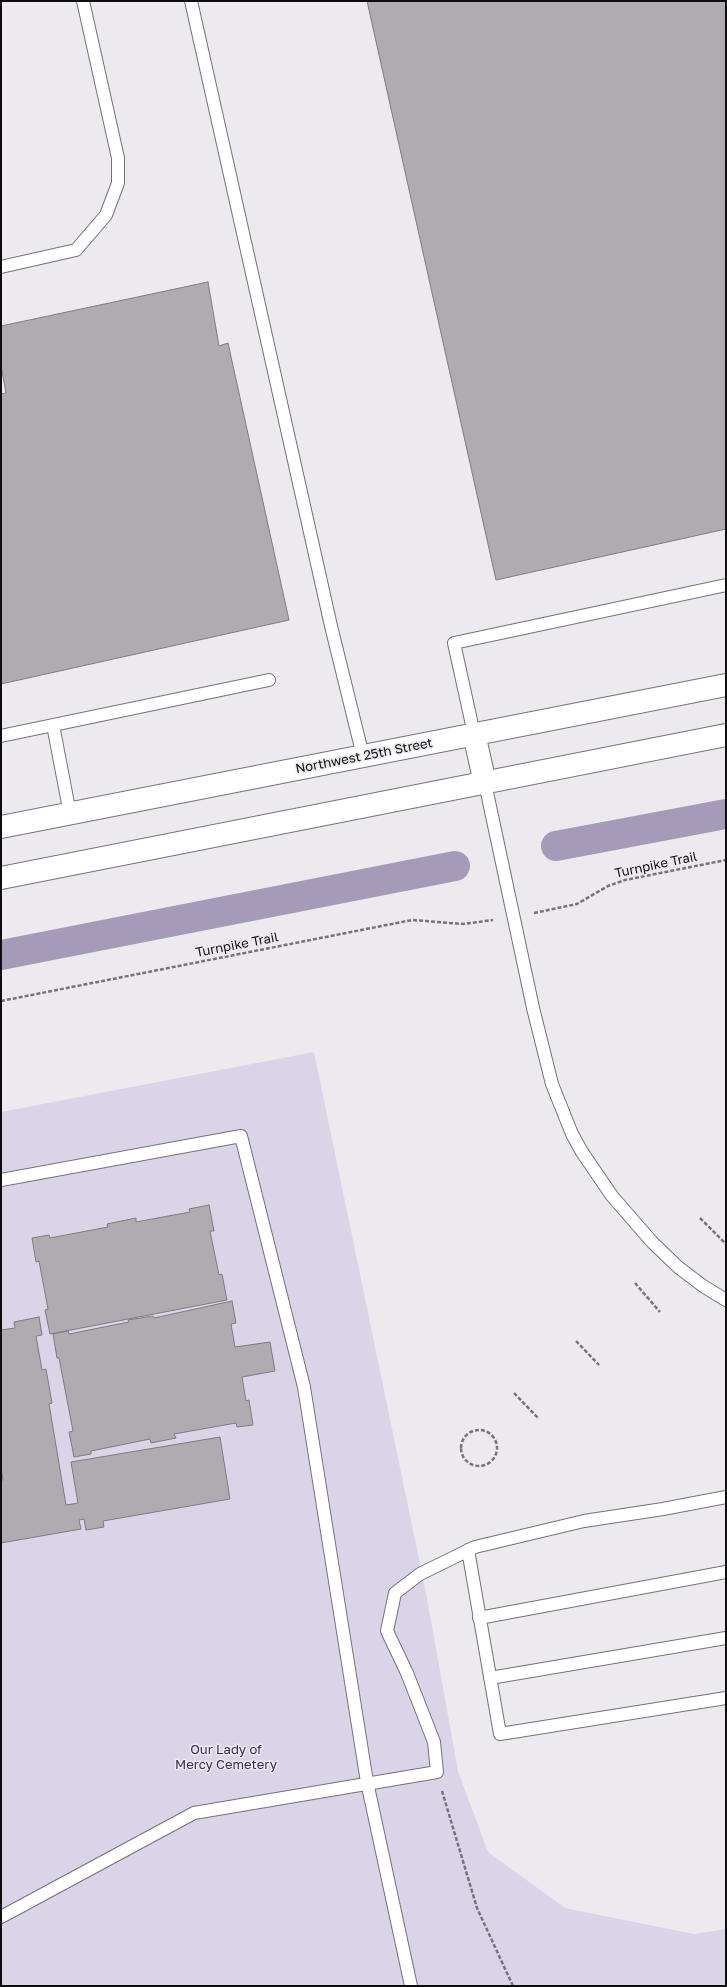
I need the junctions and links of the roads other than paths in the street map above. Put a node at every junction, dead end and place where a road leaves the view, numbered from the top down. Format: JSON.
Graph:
{"nodes":[{"id":1,"x":84,"y":1,"type":"edge"},
{"id":2,"x":191,"y":1,"type":"edge"},
{"id":3,"x":1,"y":266,"type":"edge"},
{"id":4,"x":726,"y":585,"type":"edge"},
{"id":5,"x":269,"y":680,"type":"dead end"},
{"id":6,"x":726,"y":685,"type":"edge"},
{"id":7,"x":53,"y":725,"type":"junction"},
{"id":8,"x":474,"y":734,"type":"junction"},
{"id":9,"x":726,"y":735,"type":"edge"},
{"id":10,"x":1,"y":736,"type":"edge"},
{"id":11,"x":363,"y":756,"type":"junction"},
{"id":12,"x":485,"y":783,"type":"junction"},
{"id":13,"x":70,"y":814,"type":"junction"},
{"id":14,"x":1,"y":827,"type":"edge"},
{"id":15,"x":1,"y":878,"type":"edge"},
{"id":16,"x":1,"y":1180,"type":"edge"},
{"id":17,"x":726,"y":1300,"type":"edge"},
{"id":18,"x":726,"y":1497,"type":"edge"},
{"id":19,"x":468,"y":1550,"type":"junction"},
{"id":20,"x":726,"y":1572,"type":"edge"},
{"id":21,"x":479,"y":1618,"type":"junction"},
{"id":22,"x":726,"y":1638,"type":"edge"},
{"id":23,"x":490,"y":1678,"type":"junction"},
{"id":24,"x":726,"y":1698,"type":"edge"},
{"id":25,"x":367,"y":1782,"type":"junction"},
{"id":26,"x":1,"y":1917,"type":"edge"},
{"id":27,"x":411,"y":1986,"type":"edge"}],
"edges":[{"from":1,"to":3,"type":"lane"},
{"from":2,"to":11,"type":"lane"},
{"from":4,"to":8,"type":"lane"},
{"from":5,"to":7,"type":"lane"},
{"from":6,"to":8,"type":"main road","name":"Northwest 25th Street"},
{"from":7,"to":10,"type":"lane"},
{"from":7,"to":13,"type":"lane"},
{"from":8,"to":11,"type":"main road","name":"Northwest 25th Street"},
{"from":8,"to":12,"type":"main road"},
{"from":9,"to":12,"type":"main road"},
{"from":11,"to":13,"type":"main road","name":"Northwest 25th Street"},
{"from":12,"to":15,"type":"main road"},
{"from":12,"to":17,"type":"lane"},
{"from":13,"to":14,"type":"main road","name":"Northwest 25th Street"},
{"from":16,"to":25,"type":"lane"},
{"from":18,"to":19,"type":"lane"},
{"from":19,"to":21,"type":"lane"},
{"from":19,"to":25,"type":"lane"},
{"from":20,"to":21,"type":"lane"},
{"from":21,"to":23,"type":"lane"},
{"from":22,"to":23,"type":"lane"},
{"from":23,"to":24,"type":"lane"},
{"from":25,"to":26,"type":"lane"},
{"from":25,"to":27,"type":"lane"}]}
